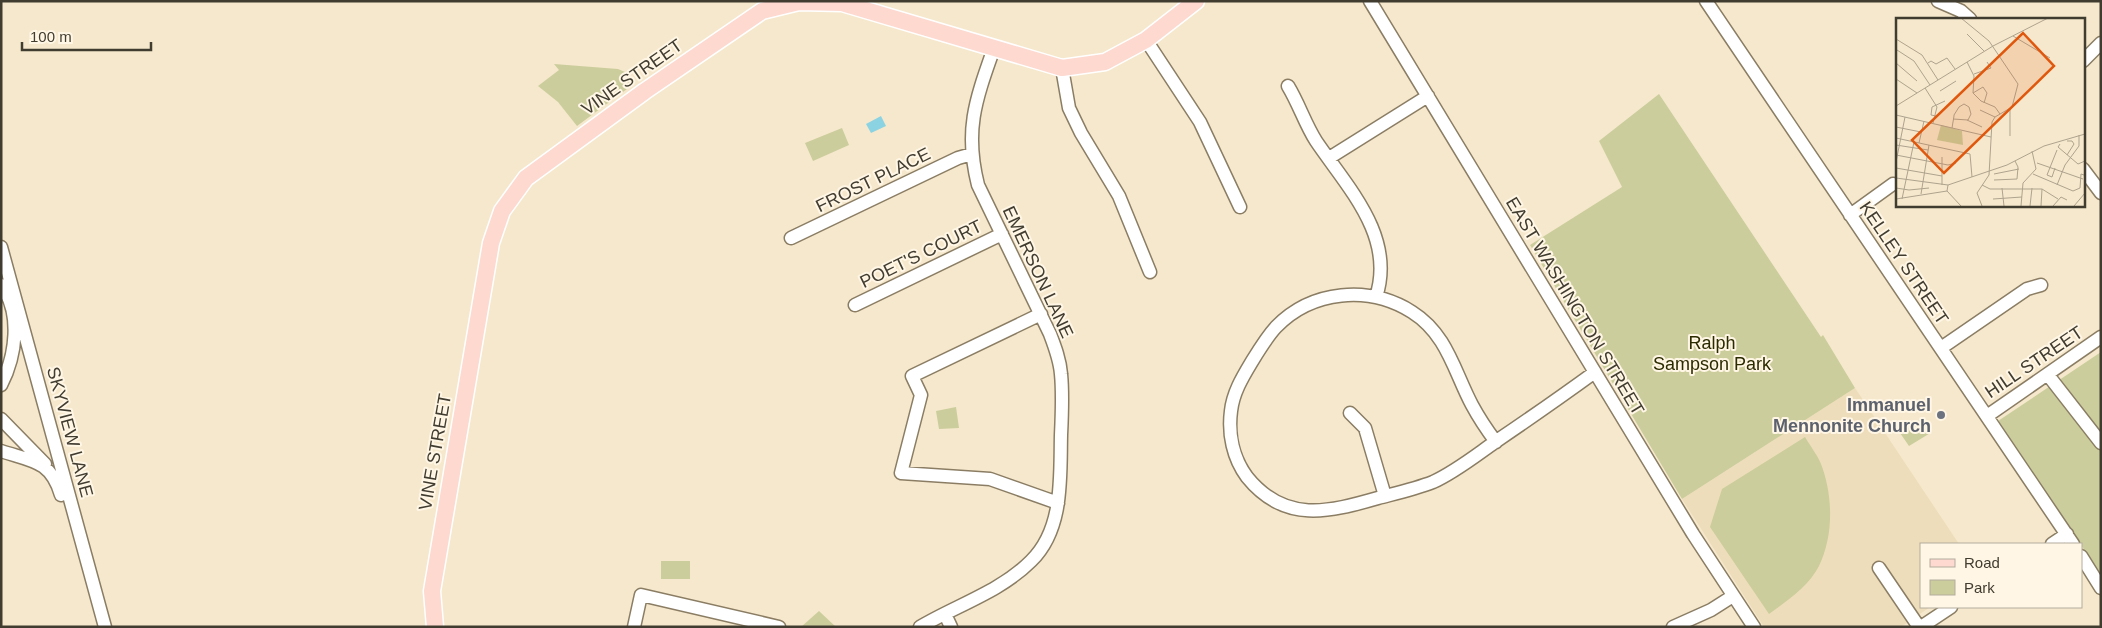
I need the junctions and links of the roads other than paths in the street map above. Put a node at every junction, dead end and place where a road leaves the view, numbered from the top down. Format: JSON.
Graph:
{"nodes":[{"id":1,"x":1196,"y":1,"type":"edge"},
{"id":2,"x":1370,"y":1,"type":"edge"},
{"id":3,"x":1706,"y":1,"type":"edge"},
{"id":4,"x":1938,"y":1,"type":"edge"},
{"id":5,"x":842,"y":2,"type":"edge"},
{"id":6,"x":786,"y":3,"type":"edge"},
{"id":7,"x":1969,"y":18,"type":"edge"},
{"id":8,"x":1146,"y":40,"type":"junction"},
{"id":9,"x":2101,"y":43,"type":"edge"},
{"id":10,"x":994,"y":48,"type":"junction"},
{"id":11,"x":2084,"y":60,"type":"edge"},
{"id":12,"x":1062,"y":68,"type":"junction"},
{"id":13,"x":1288,"y":86,"type":"dead end"},
{"id":14,"x":1428,"y":96,"type":"junction"},
{"id":15,"x":972,"y":154,"type":"junction"},
{"id":16,"x":1329,"y":158,"type":"junction"},
{"id":17,"x":2084,"y":170,"type":"edge"},
{"id":18,"x":1893,"y":184,"type":"dead end"},
{"id":19,"x":2101,"y":193,"type":"edge"},
{"id":20,"x":1240,"y":207,"type":"dead end"},
{"id":21,"x":1850,"y":214,"type":"junction"},
{"id":22,"x":1002,"y":234,"type":"junction"},
{"id":23,"x":791,"y":238,"type":"dead end"},
{"id":24,"x":1,"y":247,"type":"edge"},
{"id":25,"x":1150,"y":272,"type":"dead end"},
{"id":26,"x":1,"y":285,"type":"edge"},
{"id":27,"x":2041,"y":286,"type":"dead end"},
{"id":28,"x":1376,"y":296,"type":"junction"},
{"id":29,"x":855,"y":305,"type":"dead end"},
{"id":30,"x":1041,"y":314,"type":"junction"},
{"id":31,"x":2101,"y":337,"type":"edge"},
{"id":32,"x":1941,"y":348,"type":"junction"},
{"id":33,"x":1595,"y":372,"type":"junction"},
{"id":34,"x":2048,"y":375,"type":"junction"},
{"id":35,"x":1,"y":385,"type":"edge"},
{"id":36,"x":1350,"y":413,"type":"dead end"},
{"id":37,"x":1986,"y":416,"type":"junction"},
{"id":38,"x":1,"y":419,"type":"edge"},
{"id":39,"x":1496,"y":442,"type":"junction"},
{"id":40,"x":2101,"y":443,"type":"edge"},
{"id":41,"x":1,"y":451,"type":"edge"},
{"id":42,"x":50,"y":471,"type":"junction"},
{"id":43,"x":1385,"y":496,"type":"junction"},
{"id":44,"x":1058,"y":503,"type":"junction"},
{"id":45,"x":2070,"y":539,"type":"edge"},
{"id":46,"x":2056,"y":543,"type":"edge"},
{"id":47,"x":2082,"y":558,"type":"edge"},
{"id":48,"x":1878,"y":568,"type":"dead end"},
{"id":49,"x":2101,"y":588,"type":"edge"},
{"id":50,"x":1733,"y":596,"type":"junction"},
{"id":51,"x":1950,"y":608,"type":"edge"},
{"id":52,"x":945,"y":614,"type":"junction"},
{"id":53,"x":1939,"y":622,"type":"edge"},
{"id":54,"x":97,"y":627,"type":"edge"},
{"id":55,"x":104,"y":627,"type":"edge"},
{"id":56,"x":435,"y":627,"type":"edge"},
{"id":57,"x":634,"y":627,"type":"edge"},
{"id":58,"x":779,"y":627,"type":"edge"},
{"id":59,"x":920,"y":627,"type":"edge"},
{"id":60,"x":951,"y":627,"type":"edge"},
{"id":61,"x":1673,"y":627,"type":"edge"},
{"id":62,"x":1754,"y":627,"type":"edge"},
{"id":63,"x":1920,"y":627,"type":"edge"}],
"edges":[{"from":1,"to":8,"type":"main road","name":"VINE STREET"},
{"from":2,"to":14,"type":"street","name":"EAST WASHINGTON STREET"},
{"from":3,"to":21,"type":"street","name":"KELLEY STREET"},
{"from":4,"to":7,"type":"street"},
{"from":5,"to":6,"type":"main road","name":"VINE STREET"},
{"from":5,"to":10,"type":"main road","name":"VINE STREET"},
{"from":6,"to":56,"type":"main road","name":"VINE STREET"},
{"from":8,"to":12,"type":"main road","name":"VINE STREET"},
{"from":8,"to":20,"type":"street"},
{"from":9,"to":11,"type":"street"},
{"from":10,"to":12,"type":"main road","name":"VINE STREET"},
{"from":10,"to":15,"type":"street","name":"EMERSON LANE"},
{"from":12,"to":25,"type":"street"},
{"from":13,"to":16,"type":"street"},
{"from":14,"to":16,"type":"street"},
{"from":14,"to":33,"type":"street","name":"EAST WASHINGTON STREET"},
{"from":15,"to":22,"type":"street","name":"EMERSON LANE"},
{"from":15,"to":23,"type":"street","name":"FROST PLACE"},
{"from":16,"to":28,"type":"street"},
{"from":17,"to":19,"type":"street"},
{"from":18,"to":21,"type":"street"},
{"from":21,"to":32,"type":"street","name":"KELLEY STREET"},
{"from":22,"to":29,"type":"street","name":"POET'S COURT"},
{"from":22,"to":30,"type":"street","name":"EMERSON LANE"},
{"from":24,"to":55,"type":"street","name":"SKYVIEW LANE"},
{"from":26,"to":35,"type":"street"},
{"from":27,"to":32,"type":"street"},
{"from":28,"to":39,"type":"street"},
{"from":28,"to":43,"type":"street"},
{"from":30,"to":44,"type":"street","name":"EMERSON LANE"},
{"from":30,"to":44,"type":"street"},
{"from":31,"to":34,"type":"street","name":"HILL STREET"},
{"from":32,"to":37,"type":"street","name":"KELLEY STREET"},
{"from":33,"to":39,"type":"street"},
{"from":33,"to":50,"type":"street","name":"EAST WASHINGTON STREET"},
{"from":34,"to":37,"type":"street","name":"HILL STREET"},
{"from":34,"to":40,"type":"street"},
{"from":36,"to":43,"type":"street"},
{"from":37,"to":45,"type":"street","name":"KELLEY STREET"},
{"from":38,"to":42,"type":"street"},
{"from":39,"to":43,"type":"street"},
{"from":41,"to":42,"type":"street"},
{"from":42,"to":54,"type":"street"},
{"from":44,"to":52,"type":"street","name":"EMERSON LANE"},
{"from":45,"to":46,"type":"street"},
{"from":47,"to":49,"type":"street"},
{"from":48,"to":63,"type":"street"},
{"from":50,"to":61,"type":"street"},
{"from":50,"to":62,"type":"street","name":"EAST WASHINGTON STREET"},
{"from":51,"to":53,"type":"street"},
{"from":52,"to":59,"type":"street","name":"EMERSON LANE"},
{"from":52,"to":60,"type":"street"},
{"from":53,"to":63,"type":"street"},
{"from":57,"to":58,"type":"street"}]}
